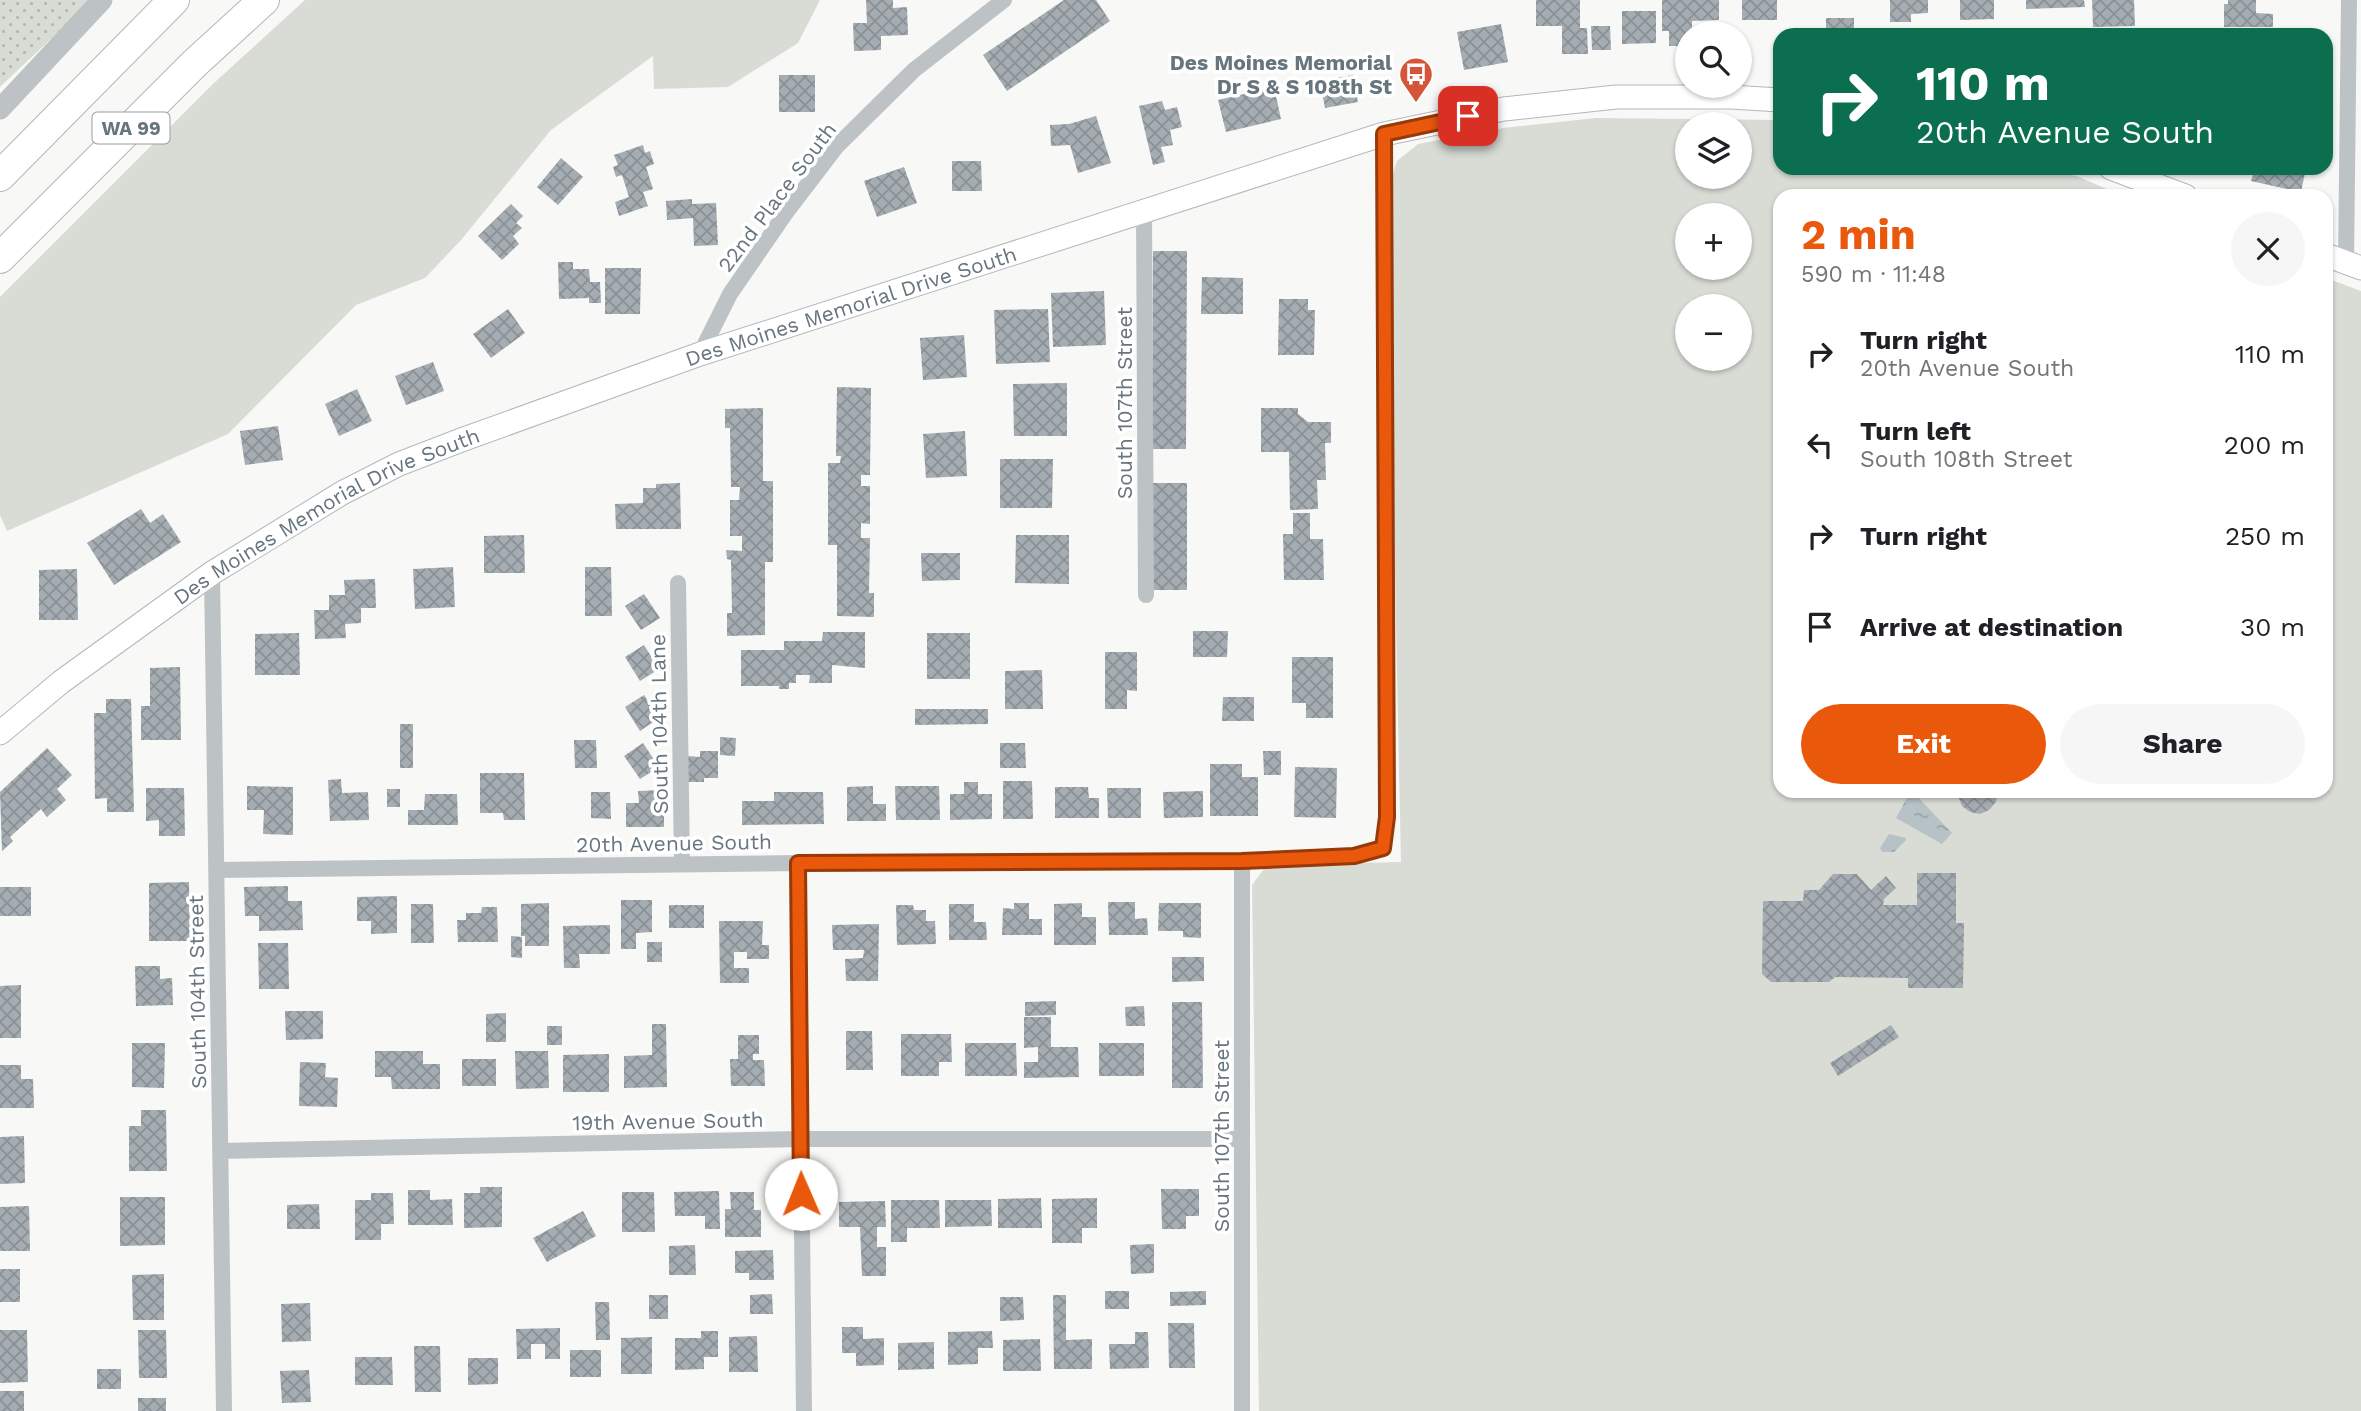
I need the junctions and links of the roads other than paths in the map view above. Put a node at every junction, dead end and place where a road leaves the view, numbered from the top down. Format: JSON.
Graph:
{"nodes":[{"id":1,"x":102,"y":0,"type":"edge"},
{"id":2,"x":174,"y":0,"type":"edge"},
{"id":3,"x":264,"y":0,"type":"edge"},
{"id":4,"x":1004,"y":0,"type":"edge"},
{"id":5,"x":2349,"y":0,"type":"edge"},
{"id":6,"x":1773,"y":100,"type":"edge"},
{"id":7,"x":0,"y":109,"type":"edge"},
{"id":8,"x":1384,"y":134,"type":"junction"},
{"id":9,"x":2130,"y":175,"type":"edge"},
{"id":10,"x":0,"y":176,"type":"edge"},
{"id":11,"x":2166,"y":189,"type":"edge"},
{"id":12,"x":1144,"y":210,"type":"junction"},
{"id":13,"x":0,"y":258,"type":"edge"},
{"id":14,"x":2344,"y":262,"type":"edge"},
{"id":15,"x":700,"y":354,"type":"junction"},
{"id":16,"x":212,"y":573,"type":"junction"},
{"id":17,"x":678,"y":583,"type":"dead end"},
{"id":18,"x":1146,"y":595,"type":"dead end"},
{"id":19,"x":0,"y":733,"type":"edge"},
{"id":20,"x":1242,"y":861,"type":"junction"},
{"id":21,"x":798,"y":863,"type":"junction"},
{"id":22,"x":682,"y":864,"type":"junction"},
{"id":23,"x":216,"y":870,"type":"junction"},
{"id":24,"x":800,"y":1139,"type":"junction"},
{"id":25,"x":1242,"y":1139,"type":"junction"},
{"id":26,"x":220,"y":1151,"type":"junction"},
{"id":27,"x":223,"y":1411,"type":"edge"},
{"id":28,"x":804,"y":1411,"type":"edge"},
{"id":29,"x":1242,"y":1411,"type":"edge"}],
"edges":[{"from":1,"to":7,"type":"street"},
{"from":2,"to":10,"type":"highway","number":"WA 99"},
{"from":3,"to":13,"type":"highway","number":"WA 99"},
{"from":4,"to":15,"type":"street","name":"22nd Place South"},
{"from":5,"to":14,"type":"street"},
{"from":6,"to":8,"type":"main road","name":"Des Moines Memorial Drive South"},
{"from":8,"to":12,"type":"main road","name":"Des Moines Memorial Drive South"},
{"from":8,"to":20,"type":"street","name":"20th Avenue South"},
{"from":9,"to":11,"type":"main road"},
{"from":12,"to":15,"type":"main road","name":"Des Moines Memorial Drive South"},
{"from":12,"to":18,"type":"street","name":"South 107th Street"},
{"from":15,"to":16,"type":"main road","name":"Des Moines Memorial Drive South"},
{"from":16,"to":19,"type":"main road","name":"Des Moines Memorial Drive South"},
{"from":16,"to":23,"type":"street","name":"South 104th Street"},
{"from":17,"to":22,"type":"street","name":"South 104th Lane"},
{"from":20,"to":21,"type":"street","name":"20th Avenue South"},
{"from":20,"to":25,"type":"street","name":"South 107th Street"},
{"from":21,"to":22,"type":"street","name":"20th Avenue South"},
{"from":21,"to":24,"type":"street"},
{"from":22,"to":23,"type":"street","name":"20th Avenue South"},
{"from":23,"to":26,"type":"street","name":"South 104th Street"},
{"from":24,"to":25,"type":"street","name":"19th Avenue South"},
{"from":24,"to":26,"type":"street","name":"19th Avenue South"},
{"from":24,"to":28,"type":"street"},
{"from":25,"to":29,"type":"street","name":"South 107th Street"},
{"from":26,"to":27,"type":"street","name":"South 104th Street"}]}
